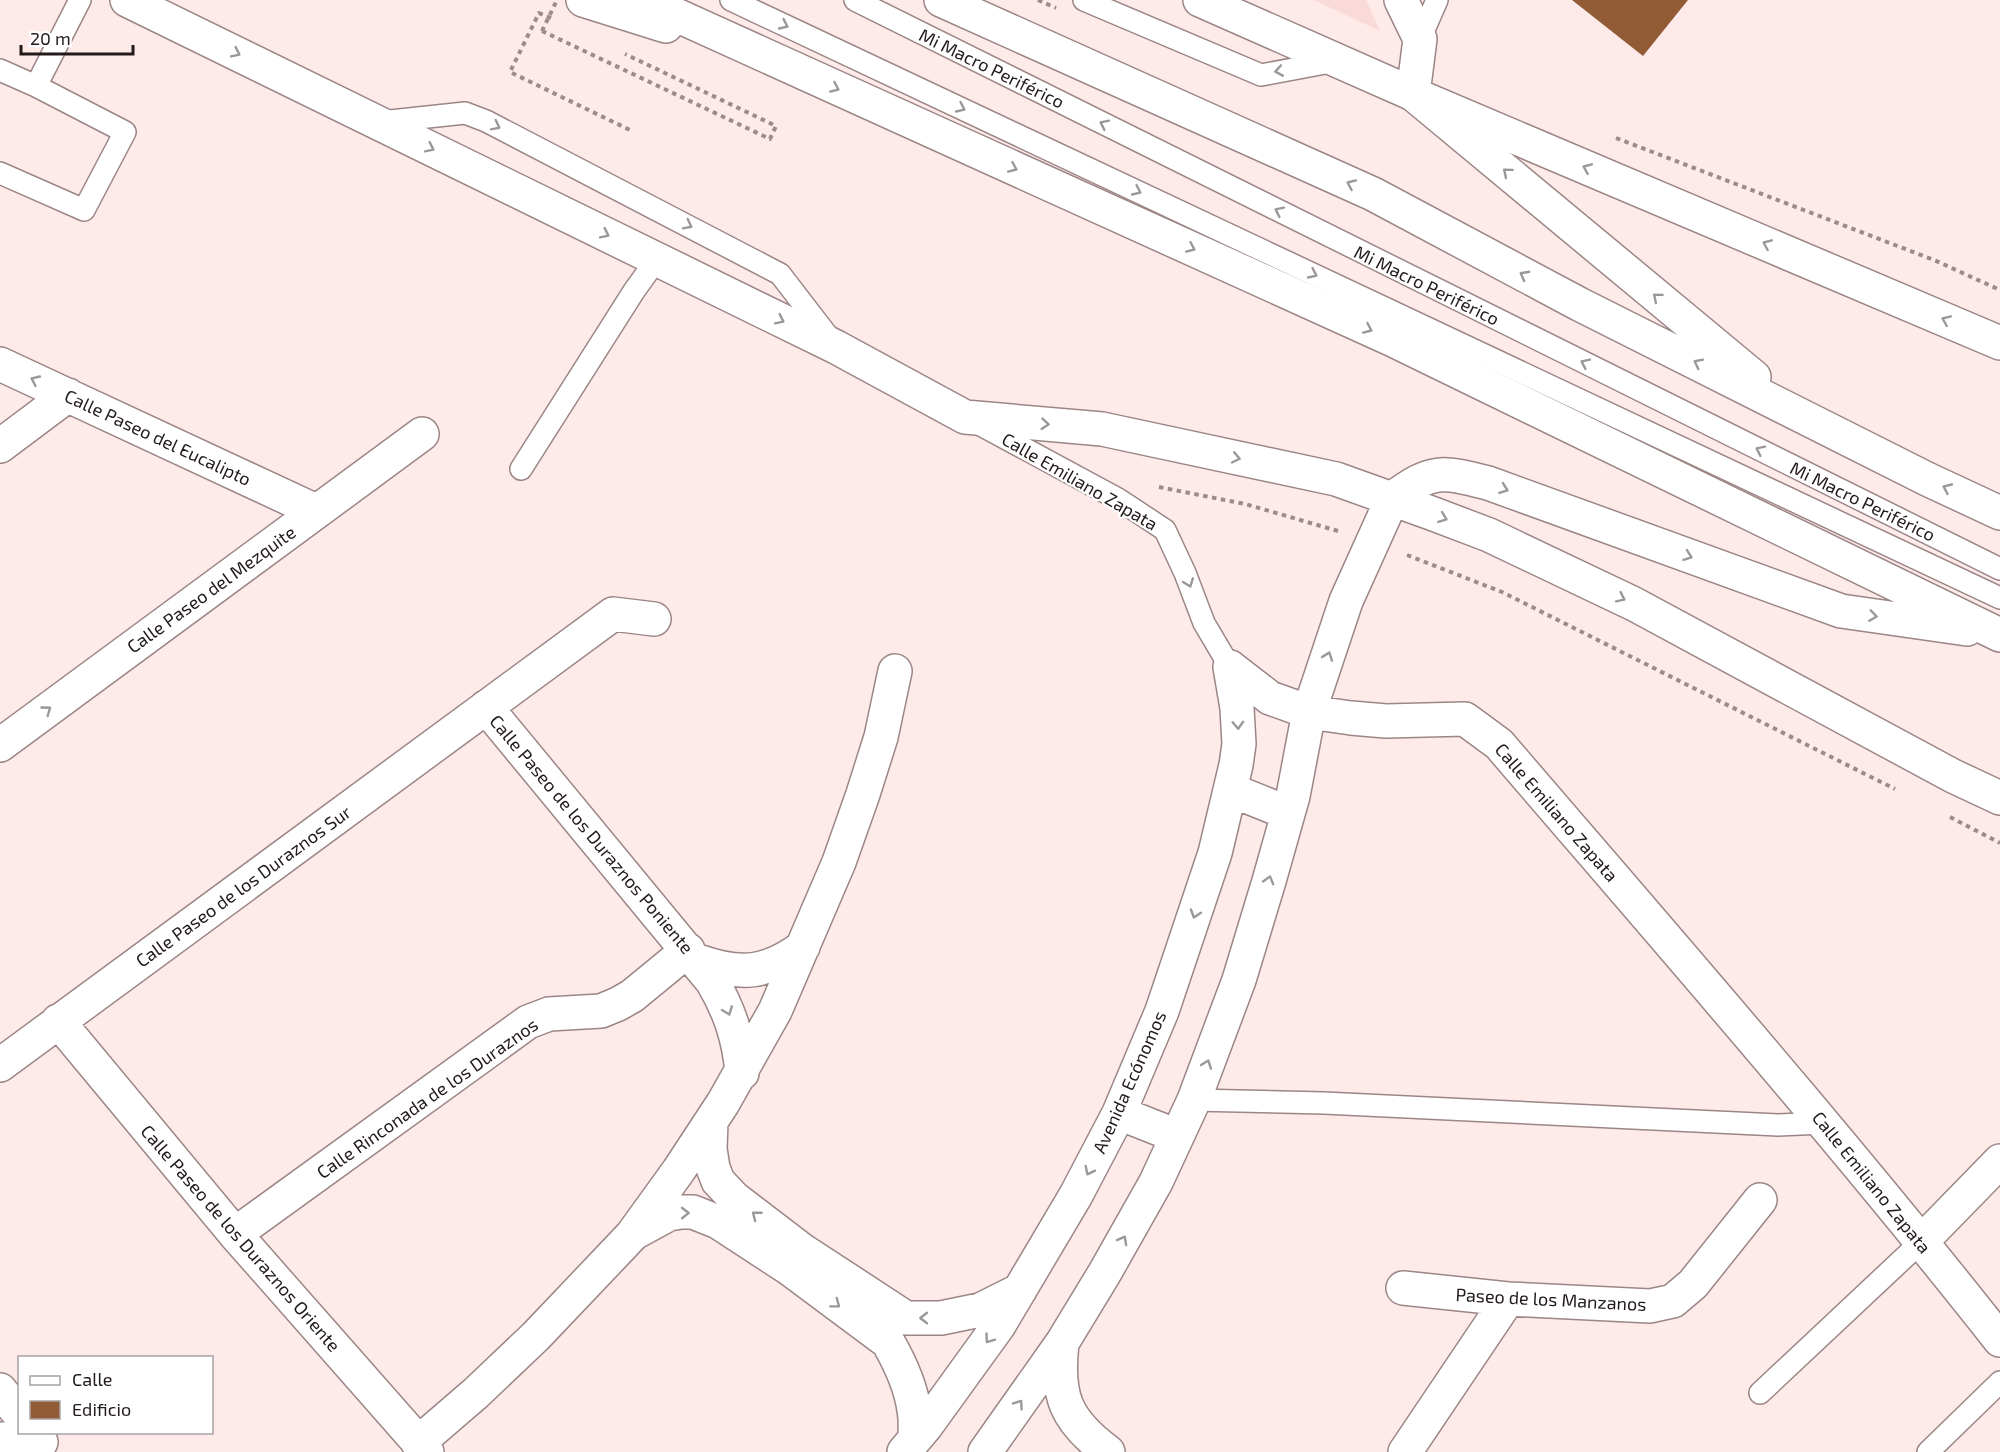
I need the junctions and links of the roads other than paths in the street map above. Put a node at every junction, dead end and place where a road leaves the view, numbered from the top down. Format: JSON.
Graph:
{"nodes":[{"id":1,"x":80,"y":0,"type":"edge"},
{"id":2,"x":127,"y":0,"type":"edge"},
{"id":3,"x":583,"y":0,"type":"edge"},
{"id":4,"x":643,"y":0,"type":"edge"},
{"id":5,"x":731,"y":0,"type":"edge"},
{"id":6,"x":855,"y":0,"type":"edge"},
{"id":7,"x":941,"y":0,"type":"edge"},
{"id":8,"x":1084,"y":0,"type":"edge"},
{"id":9,"x":1200,"y":0,"type":"edge"},
{"id":10,"x":1401,"y":0,"type":"edge"},
{"id":11,"x":1437,"y":0,"type":"edge"},
{"id":12,"x":1420,"y":39,"type":"junction"},
{"id":13,"x":1337,"y":61,"type":"junction"},
{"id":14,"x":782,"y":64,"type":"junction"},
{"id":15,"x":0,"y":70,"type":"edge"},
{"id":16,"x":36,"y":86,"type":"junction"},
{"id":17,"x":1413,"y":94,"type":"junction"},
{"id":18,"x":377,"y":123,"type":"junction"},
{"id":19,"x":0,"y":173,"type":"edge"},
{"id":20,"x":657,"y":259,"type":"junction"},
{"id":21,"x":2000,"y":343,"type":"edge"},
{"id":22,"x":836,"y":347,"type":"junction"},
{"id":23,"x":0,"y":364,"type":"edge"},
{"id":24,"x":68,"y":395,"type":"junction"},
{"id":25,"x":1799,"y":414,"type":"junction"},
{"id":26,"x":965,"y":417,"type":"junction"},
{"id":27,"x":422,"y":434,"type":"dead end"},
{"id":28,"x":0,"y":446,"type":"edge"},
{"id":29,"x":521,"y":469,"type":"dead end"},
{"id":30,"x":1392,"y":499,"type":"junction"},
{"id":31,"x":316,"y":511,"type":"junction"},
{"id":32,"x":2000,"y":513,"type":"edge"},
{"id":33,"x":2000,"y":569,"type":"edge"},
{"id":34,"x":2000,"y":598,"type":"edge"},
{"id":35,"x":654,"y":619,"type":"dead end"},
{"id":36,"x":1999,"y":634,"type":"edge"},
{"id":37,"x":1230,"y":667,"type":"junction"},
{"id":38,"x":895,"y":671,"type":"dead end"},
{"id":39,"x":486,"y":707,"type":"junction"},
{"id":40,"x":1309,"y":712,"type":"junction"},
{"id":41,"x":0,"y":744,"type":"edge"},
{"id":42,"x":1231,"y":790,"type":"junction"},
{"id":43,"x":2000,"y":798,"type":"edge"},
{"id":44,"x":1288,"y":813,"type":"junction"},
{"id":45,"x":804,"y":947,"type":"junction"},
{"id":46,"x":693,"y":956,"type":"junction"},
{"id":47,"x":58,"y":1022,"type":"junction"},
{"id":48,"x":0,"y":1065,"type":"edge"},
{"id":49,"x":742,"y":1073,"type":"junction"},
{"id":50,"x":1194,"y":1100,"type":"junction"},
{"id":51,"x":1119,"y":1113,"type":"junction"},
{"id":52,"x":711,"y":1122,"type":"junction"},
{"id":53,"x":1824,"y":1123,"type":"junction"},
{"id":54,"x":1177,"y":1136,"type":"junction"},
{"id":55,"x":2000,"y":1161,"type":"edge"},
{"id":56,"x":1760,"y":1200,"type":"dead end"},
{"id":57,"x":235,"y":1234,"type":"junction"},
{"id":58,"x":632,"y":1234,"type":"junction"},
{"id":59,"x":1922,"y":1241,"type":"junction"},
{"id":60,"x":1403,"y":1288,"type":"dead end"},
{"id":61,"x":1020,"y":1290,"type":"junction"},
{"id":62,"x":1508,"y":1299,"type":"junction"},
{"id":63,"x":2000,"y":1340,"type":"edge"},
{"id":64,"x":1062,"y":1343,"type":"junction"},
{"id":65,"x":2000,"y":1382,"type":"edge"},
{"id":66,"x":0,"y":1390,"type":"edge"},
{"id":67,"x":1760,"y":1393,"type":"dead end"},
{"id":68,"x":18,"y":1412,"type":"edge"},
{"id":69,"x":0,"y":1438,"type":"edge"},
{"id":70,"x":42,"y":1442,"type":"edge"},
{"id":71,"x":909,"y":1446,"type":"edge"},
{"id":72,"x":422,"y":1447,"type":"edge"},
{"id":73,"x":985,"y":1452,"type":"edge"},
{"id":74,"x":1108,"y":1452,"type":"edge"},
{"id":75,"x":1406,"y":1452,"type":"edge"},
{"id":76,"x":1928,"y":1452,"type":"edge"}],
"edges":[{"from":1,"to":16,"type":"lane"},
{"from":2,"to":18,"type":"main road","one_way":true},
{"from":3,"to":14,"type":"main road"},
{"from":4,"to":14,"type":"main road"},
{"from":5,"to":34,"type":"lane","one_way":true},
{"from":33,"to":6,"type":"lane","name":"Mi Macro Periférico","one_way":true},
{"from":25,"to":7,"type":"main road","one_way":true},
{"from":13,"to":8,"type":"lane","one_way":true},
{"from":9,"to":13,"type":"main road"},
{"from":10,"to":12,"type":"main road"},
{"from":11,"to":12,"type":"lane"},
{"from":12,"to":17,"type":"main road"},
{"from":13,"to":17,"type":"main road"},
{"from":14,"to":36,"type":"main road","one_way":true},
{"from":15,"to":16,"type":"lane"},
{"from":16,"to":19,"type":"lane"},
{"from":21,"to":17,"type":"main road","one_way":true},
{"from":25,"to":17,"type":"main road","one_way":true},
{"from":18,"to":20,"type":"main road","one_way":true},
{"from":18,"to":22,"type":"lane","one_way":true},
{"from":20,"to":22,"type":"main road","one_way":true},
{"from":20,"to":29,"type":"lane"},
{"from":22,"to":26,"type":"main road"},
{"from":24,"to":23,"type":"main road","name":"Calle Paseo del Eucalipto","one_way":true},
{"from":24,"to":28,"type":"main road"},
{"from":24,"to":31,"type":"main road","name":"Calle Paseo del Eucalipto"},
{"from":32,"to":25,"type":"main road","one_way":true},
{"from":26,"to":30,"type":"main road","one_way":true},
{"from":26,"to":37,"type":"lane","name":"Calle Emiliano Zapata","one_way":true},
{"from":27,"to":31,"type":"main road","name":"Calle Paseo del Mezquite"},
{"from":30,"to":36,"type":"main road","one_way":true},
{"from":40,"to":30,"type":"main road","one_way":true},
{"from":30,"to":43,"type":"main road","one_way":true},
{"from":41,"to":31,"type":"main road","name":"Calle Paseo del Mezquite","one_way":true},
{"from":35,"to":39,"type":"main road","name":"Calle Paseo de los Duraznos Sur"},
{"from":37,"to":40,"type":"main road","name":"Calle Emiliano Zapata"},
{"from":37,"to":42,"type":"main road","name":"Avenida Ecónomos","one_way":true},
{"from":38,"to":45,"type":"main road"},
{"from":39,"to":46,"type":"main road","name":"Calle Paseo de los Duraznos Poniente"},
{"from":39,"to":47,"type":"main road","name":"Calle Paseo de los Duraznos Sur"},
{"from":40,"to":44,"type":"main road"},
{"from":40,"to":53,"type":"main road","name":"Calle Emiliano Zapata"},
{"from":42,"to":44,"type":"main road"},
{"from":42,"to":51,"type":"main road","name":"Avenida Ecónomos","one_way":true},
{"from":50,"to":44,"type":"main road","one_way":true},
{"from":45,"to":46,"type":"main road","name":"Calle Paseo de los Duraznos Poniente"},
{"from":45,"to":49,"type":"main road"},
{"from":46,"to":49,"type":"main road","name":"Calle Paseo de los Duraznos Poniente","one_way":true},
{"from":46,"to":57,"type":"main road","name":"Calle Rinconada de los Duraznos"},
{"from":47,"to":48,"type":"main road","name":"Calle Paseo de los Duraznos Sur"},
{"from":47,"to":57,"type":"main road","name":"Calle Paseo de los Duraznos Oriente"},
{"from":49,"to":52,"type":"main road"},
{"from":50,"to":53,"type":"lane"},
{"from":50,"to":54,"type":"main road"},
{"from":51,"to":54,"type":"main road"},
{"from":51,"to":61,"type":"main road","name":"Avenida Ecónomos","one_way":true},
{"from":52,"to":58,"type":"main road"},
{"from":61,"to":52,"type":"main road","one_way":true},
{"from":53,"to":59,"type":"main road","name":"Calle Emiliano Zapata"},
{"from":64,"to":54,"type":"main road","one_way":true},
{"from":55,"to":59,"type":"main road"},
{"from":56,"to":62,"type":"main road","name":"Paseo de los Manzanos"},
{"from":57,"to":72,"type":"main road","name":"Calle Paseo de los Duraznos Oriente"},
{"from":58,"to":71,"type":"main road","one_way":true},
{"from":58,"to":72,"type":"main road"},
{"from":59,"to":63,"type":"main road","name":"Calle Emiliano Zapata"},
{"from":59,"to":67,"type":"lane"},
{"from":60,"to":62,"type":"main road","name":"Paseo de los Manzanos"},
{"from":61,"to":71,"type":"main road","name":"Avenida Ecónomos","one_way":true},
{"from":62,"to":75,"type":"main road"},
{"from":73,"to":64,"type":"main road","one_way":true},
{"from":64,"to":74,"type":"main road"},
{"from":65,"to":76,"type":"lane"},
{"from":66,"to":68,"type":"main road"},
{"from":69,"to":70,"type":"main road"}]}
